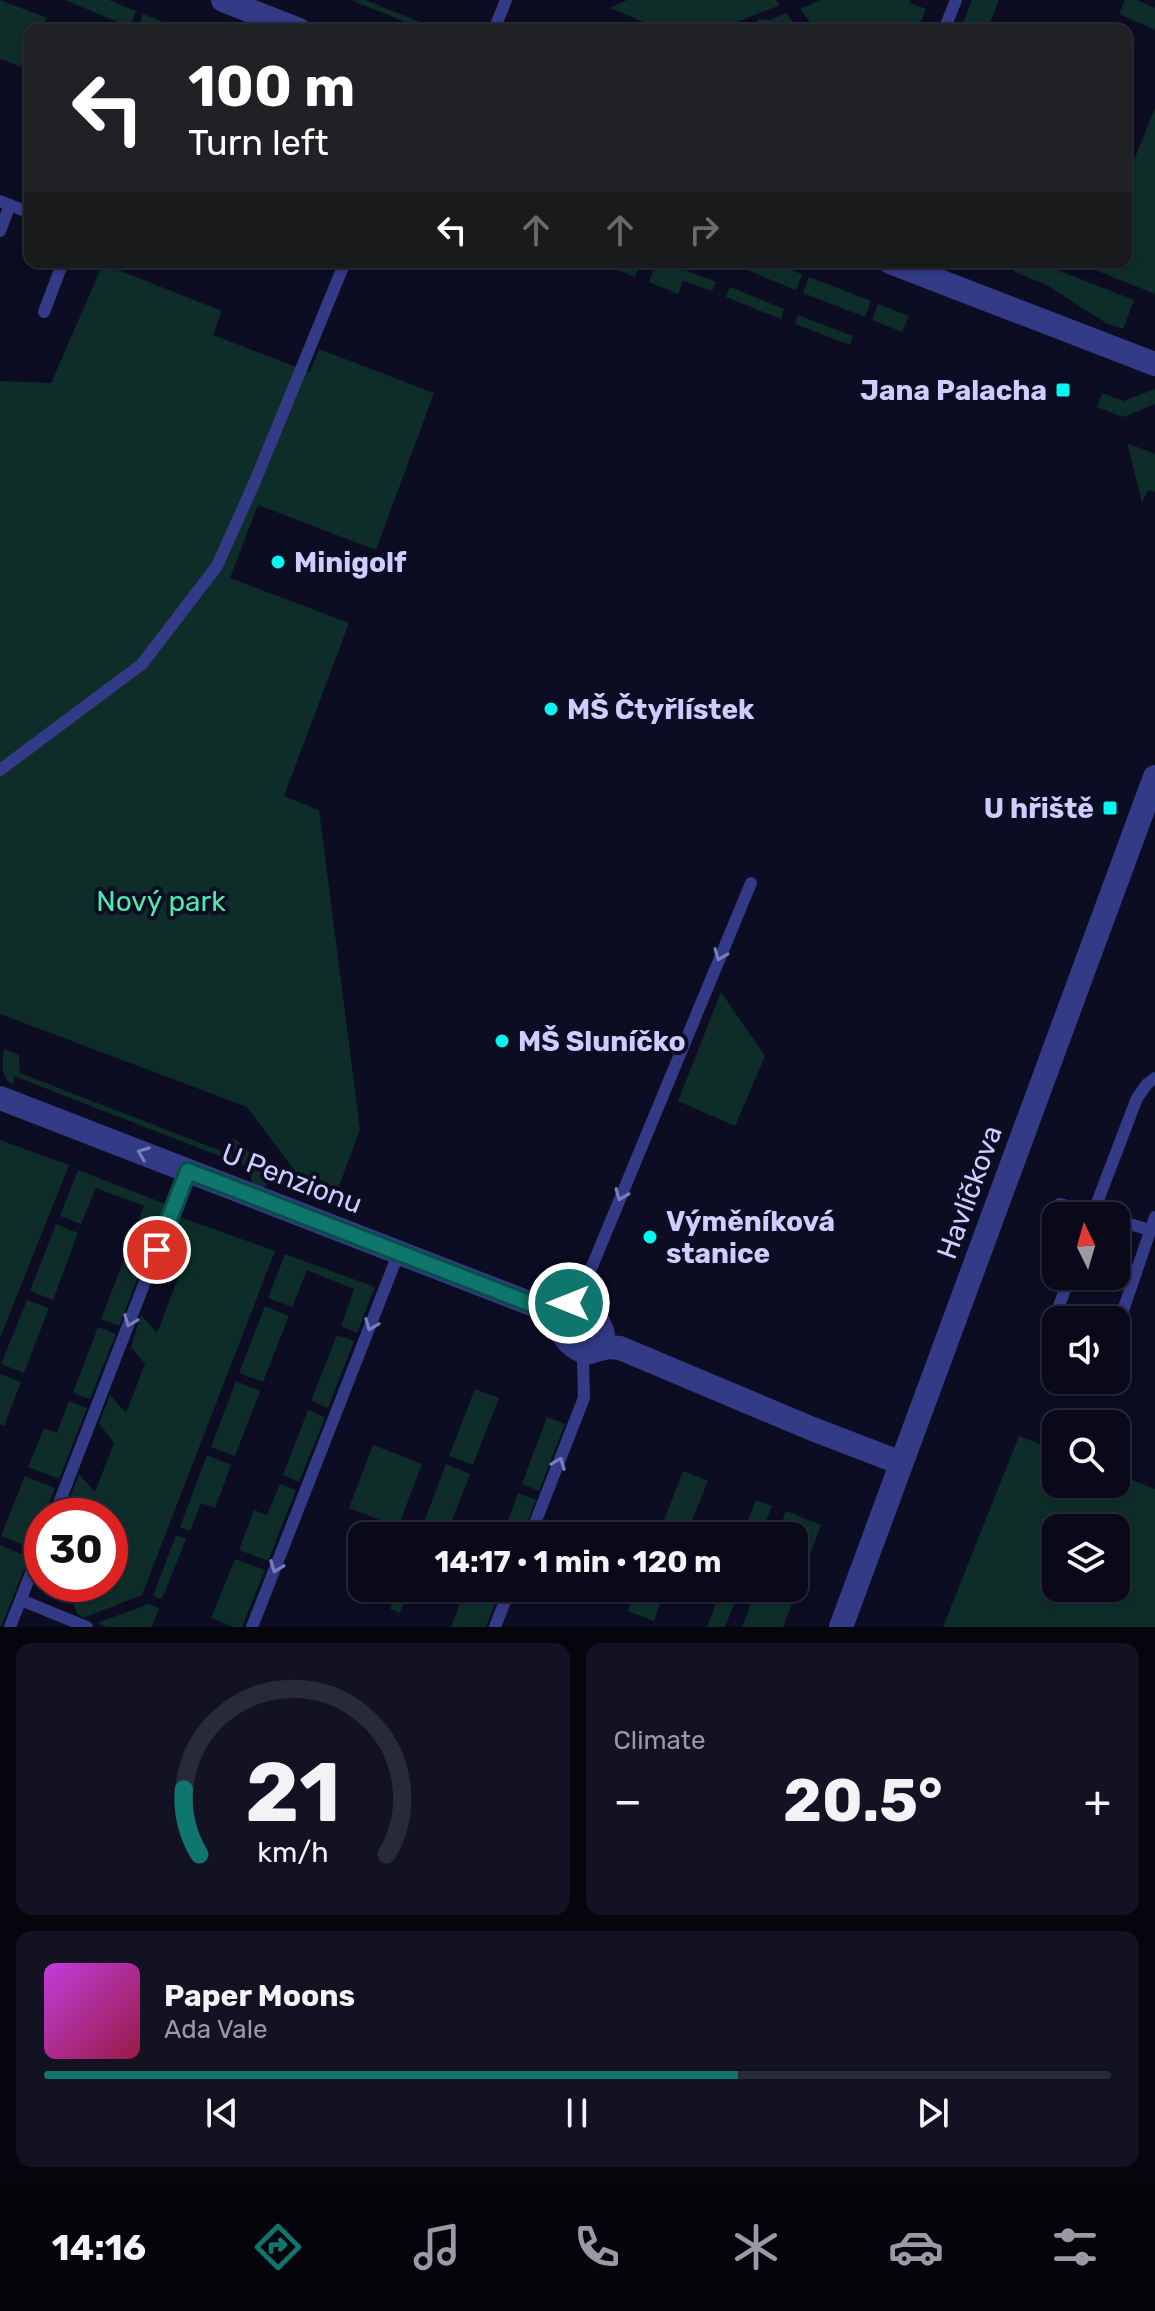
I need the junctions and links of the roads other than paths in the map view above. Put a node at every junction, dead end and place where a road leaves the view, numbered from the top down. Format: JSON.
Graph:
{"nodes":[{"id":1,"x":223,"y":0,"type":"edge"},
{"id":2,"x":506,"y":0,"type":"edge"},
{"id":3,"x":956,"y":0,"type":"edge"},
{"id":4,"x":284,"y":24,"type":"edge"},
{"id":5,"x":496,"y":24,"type":"edge"},
{"id":6,"x":946,"y":24,"type":"edge"},
{"id":7,"x":5,"y":203,"type":"edge"},
{"id":8,"x":24,"y":211,"type":"edge"},
{"id":9,"x":0,"y":231,"type":"edge"},
{"id":10,"x":61,"y":268,"type":"edge"},
{"id":11,"x":343,"y":268,"type":"edge"},
{"id":12,"x":906,"y":268,"type":"edge"},
{"id":13,"x":44,"y":312,"type":"dead end"},
{"id":14,"x":1155,"y":364,"type":"edge"},
{"id":15,"x":0,"y":770,"type":"edge"},
{"id":16,"x":1155,"y":777,"type":"edge"},
{"id":17,"x":751,"y":883,"type":"dead end"},
{"id":18,"x":1155,"y":1078,"type":"edge"},
{"id":19,"x":0,"y":1098,"type":"edge"},
{"id":20,"x":188,"y":1171,"type":"junction"},
{"id":21,"x":1101,"y":1202,"type":"edge"},
{"id":22,"x":1130,"y":1221,"type":"edge"},
{"id":23,"x":1153,"y":1223,"type":"edge"},
{"id":24,"x":399,"y":1252,"type":"junction"},
{"id":25,"x":566,"y":1304,"type":"junction"},
{"id":26,"x":1125,"y":1306,"type":"edge"},
{"id":27,"x":603,"y":1345,"type":"junction"},
{"id":28,"x":901,"y":1463,"type":"junction"},
{"id":29,"x":61,"y":1498,"type":"edge"},
{"id":30,"x":535,"y":1522,"type":"edge"},
{"id":31,"x":24,"y":1592,"type":"edge"},
{"id":32,"x":21,"y":1600,"type":"junction"},
{"id":33,"x":505,"y":1602,"type":"edge"},
{"id":34,"x":10,"y":1627,"type":"edge"},
{"id":35,"x":87,"y":1627,"type":"edge"},
{"id":36,"x":252,"y":1627,"type":"edge"},
{"id":37,"x":495,"y":1627,"type":"edge"},
{"id":38,"x":841,"y":1627,"type":"edge"}],
"edges":[{"from":1,"to":4,"type":"street"},
{"from":2,"to":5,"type":"lane"},
{"from":3,"to":6,"type":"lane"},
{"from":7,"to":8,"type":"lane"},
{"from":7,"to":9,"type":"lane"},
{"from":10,"to":13,"type":"lane"},
{"from":11,"to":15,"type":"lane"},
{"from":12,"to":14,"type":"street"},
{"from":16,"to":28,"type":"street","name":"Havlíčkova"},
{"from":17,"to":25,"type":"lane","one_way":true},
{"from":18,"to":21,"type":"lane"},
{"from":20,"to":19,"type":"street","name":"U Penzionu","one_way":true},
{"from":20,"to":24,"type":"street","name":"U Penzionu"},
{"from":20,"to":29,"type":"lane","one_way":true},
{"from":22,"to":23,"type":"lane"},
{"from":23,"to":26,"type":"lane"},
{"from":24,"to":25,"type":"street","name":"U Penzionu"},
{"from":24,"to":36,"type":"lane","one_way":true},
{"from":25,"to":27,"type":"street"},
{"from":25,"to":27,"type":"street"},
{"from":27,"to":28,"type":"street"},
{"from":30,"to":27,"type":"lane","one_way":true},
{"from":28,"to":38,"type":"street","name":"Havlíčkova"},
{"from":31,"to":32,"type":"lane"},
{"from":32,"to":34,"type":"lane"},
{"from":32,"to":35,"type":"lane"},
{"from":33,"to":37,"type":"lane"}]}
